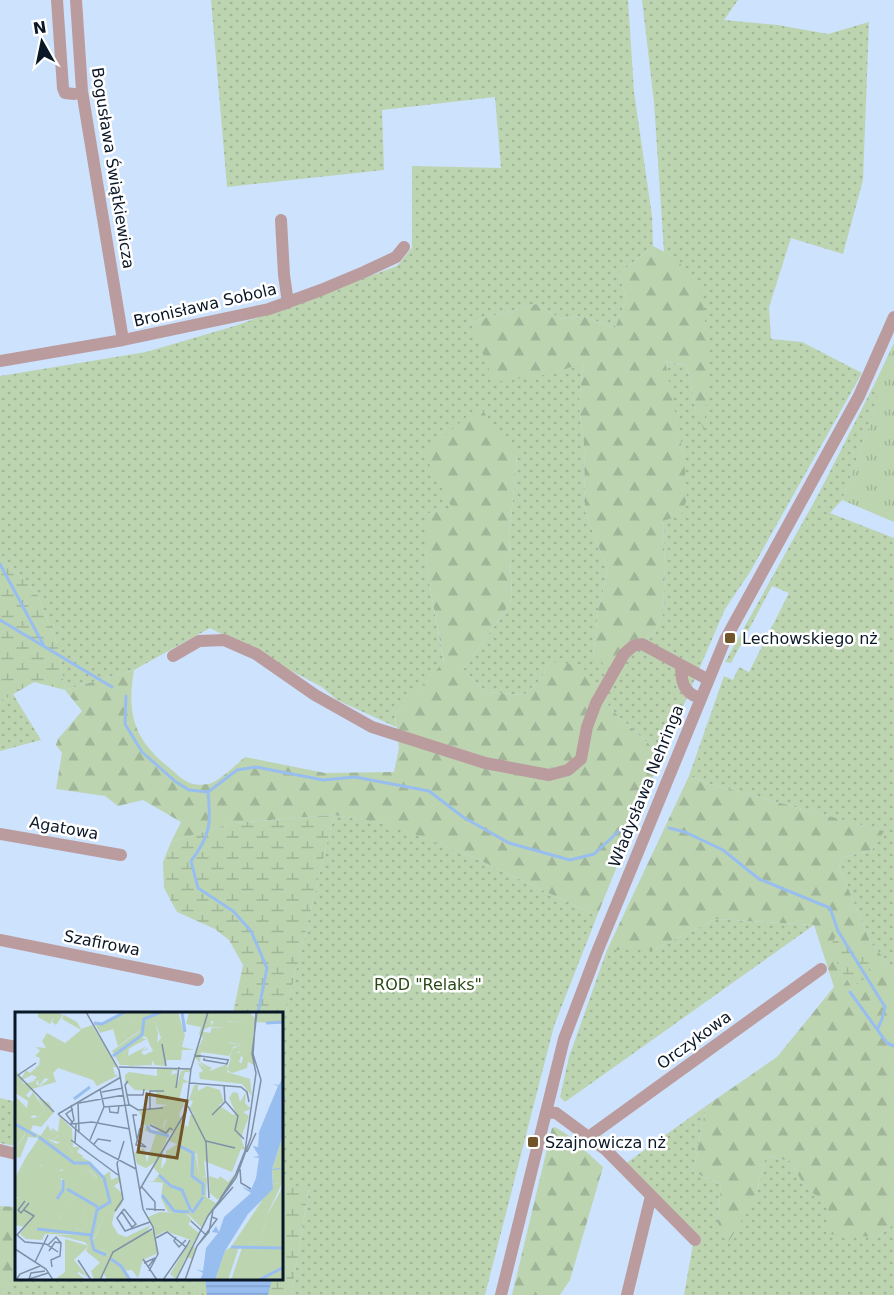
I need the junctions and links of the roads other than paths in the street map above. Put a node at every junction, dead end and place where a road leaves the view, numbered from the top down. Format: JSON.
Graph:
{"nodes":[{"id":1,"x":57,"y":0,"type":"edge"},
{"id":2,"x":75,"y":0,"type":"edge"},
{"id":3,"x":74,"y":94,"type":"dead end"},
{"id":4,"x":281,"y":220,"type":"dead end"},
{"id":5,"x":404,"y":247,"type":"dead end"},
{"id":6,"x":288,"y":303,"type":"junction"},
{"id":7,"x":894,"y":317,"type":"edge"},
{"id":8,"x":123,"y":340,"type":"junction"},
{"id":9,"x":0,"y":361,"type":"edge"},
{"id":10,"x":173,"y":656,"type":"dead end"},
{"id":11,"x":681,"y":665,"type":"junction"},
{"id":12,"x":707,"y":679,"type":"junction"},
{"id":13,"x":700,"y":698,"type":"junction"},
{"id":14,"x":0,"y":834,"type":"edge"},
{"id":15,"x":121,"y":855,"type":"dead end"},
{"id":16,"x":0,"y":940,"type":"edge"},
{"id":17,"x":821,"y":969,"type":"dead end"},
{"id":18,"x":198,"y":980,"type":"dead end"},
{"id":19,"x":0,"y":1044,"type":"edge"},
{"id":20,"x":15,"y":1047,"type":"edge"},
{"id":21,"x":546,"y":1112,"type":"junction"},
{"id":22,"x":587,"y":1138,"type":"junction"},
{"id":23,"x":0,"y":1150,"type":"edge"},
{"id":24,"x":15,"y":1154,"type":"edge"},
{"id":25,"x":651,"y":1196,"type":"junction"},
{"id":26,"x":695,"y":1240,"type":"dead end"},
{"id":27,"x":501,"y":1295,"type":"edge"},
{"id":28,"x":627,"y":1295,"type":"edge"}],
"edges":[{"from":1,"to":3,"type":"street"},
{"from":2,"to":8,"type":"street","name":"Bogusława Świątkiewicza"},
{"from":4,"to":6,"type":"street"},
{"from":5,"to":6,"type":"street","name":"Bronisława Sobola"},
{"from":6,"to":8,"type":"street","name":"Bronisława Sobola"},
{"from":7,"to":12,"type":"street","name":"Władysława Nehringa"},
{"from":8,"to":9,"type":"street","name":"Bronisława Sobola"},
{"from":10,"to":11,"type":"street"},
{"from":11,"to":12,"type":"street"},
{"from":11,"to":13,"type":"street"},
{"from":12,"to":13,"type":"street","name":"Władysława Nehringa"},
{"from":13,"to":21,"type":"street","name":"Władysława Nehringa"},
{"from":14,"to":15,"type":"street","name":"Agatowa"},
{"from":16,"to":18,"type":"street","name":"Szafirowa"},
{"from":17,"to":22,"type":"street","name":"Orczykowa"},
{"from":19,"to":20,"type":"street"},
{"from":21,"to":22,"type":"street"},
{"from":21,"to":27,"type":"street","name":"Władysława Nehringa"},
{"from":22,"to":25,"type":"street"},
{"from":23,"to":24,"type":"street"},
{"from":25,"to":26,"type":"street"},
{"from":25,"to":28,"type":"street"}]}
